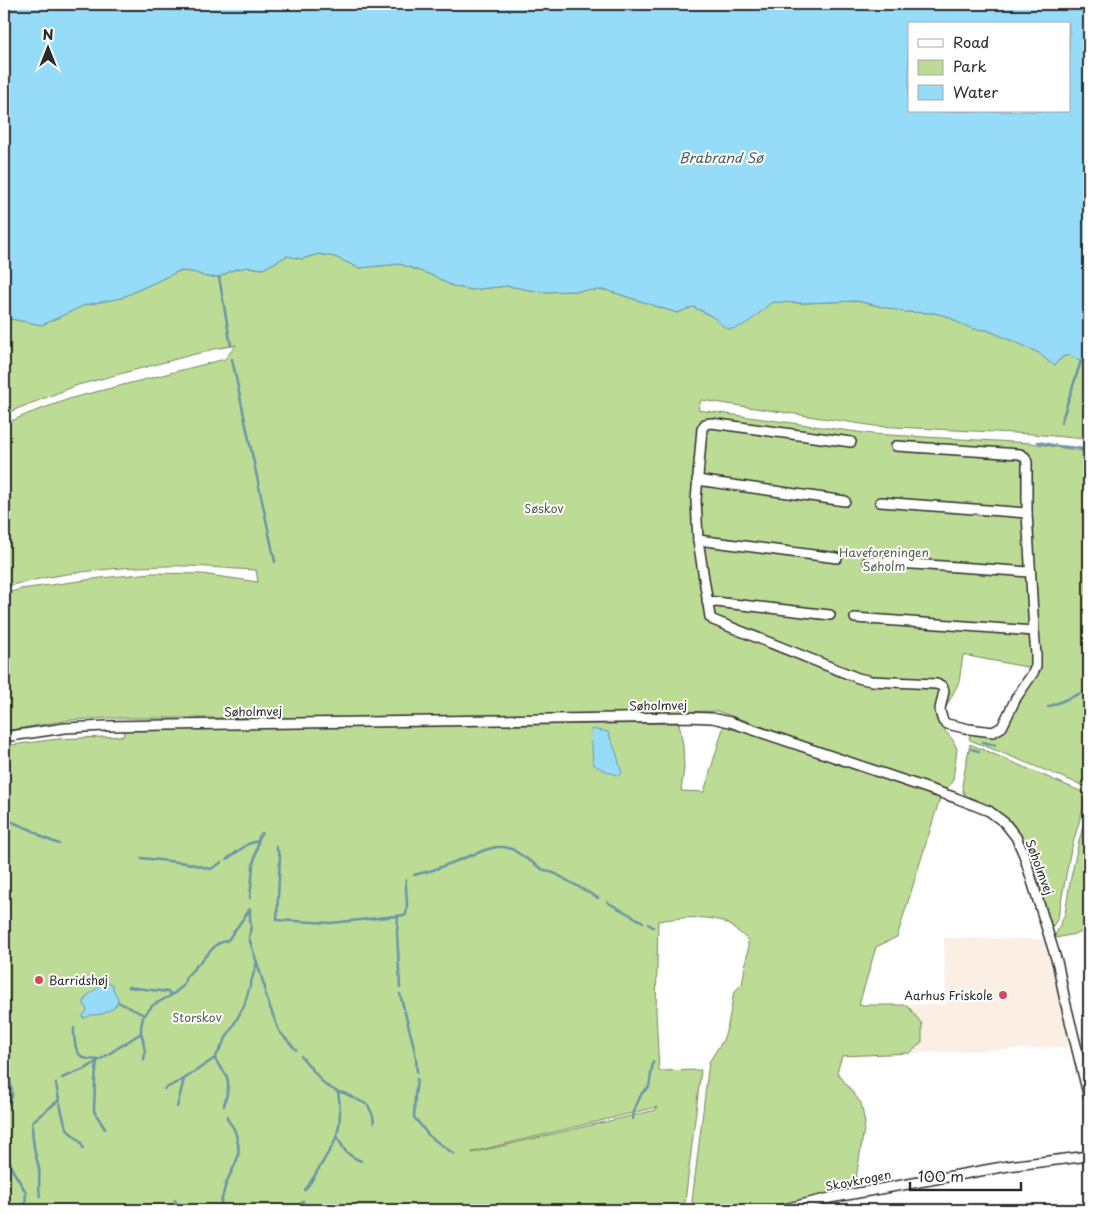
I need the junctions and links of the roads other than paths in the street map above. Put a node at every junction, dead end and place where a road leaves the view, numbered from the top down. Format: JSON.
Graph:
{"nodes":[{"id":1,"x":852,"y":442,"type":"dead end"},
{"id":2,"x":896,"y":446,"type":"dead end"},
{"id":3,"x":697,"y":480,"type":"junction"},
{"id":4,"x":845,"y":500,"type":"dead end"},
{"id":5,"x":880,"y":502,"type":"dead end"},
{"id":6,"x":1027,"y":513,"type":"junction"},
{"id":7,"x":698,"y":540,"type":"junction"},
{"id":8,"x":837,"y":558,"type":"dead end"},
{"id":9,"x":868,"y":561,"type":"dead end"},
{"id":10,"x":1030,"y":572,"type":"junction"},
{"id":11,"x":707,"y":601,"type":"junction"},
{"id":12,"x":830,"y":615,"type":"dead end"},
{"id":13,"x":855,"y":618,"type":"dead end"},
{"id":14,"x":1034,"y":631,"type":"junction"},
{"id":15,"x":4,"y":737,"type":"edge"},
{"id":16,"x":1089,"y":1098,"type":"edge"},
{"id":17,"x":1089,"y":1156,"type":"edge"},
{"id":18,"x":780,"y":1210,"type":"edge"}],
"edges":[{"from":1,"to":3,"type":"street"},
{"from":2,"to":6,"type":"street"},
{"from":3,"to":4,"type":"street"},
{"from":3,"to":7,"type":"street"},
{"from":5,"to":6,"type":"street"},
{"from":6,"to":10,"type":"street"},
{"from":7,"to":8,"type":"street"},
{"from":7,"to":11,"type":"street"},
{"from":9,"to":10,"type":"street"},
{"from":10,"to":14,"type":"street"},
{"from":11,"to":12,"type":"street"},
{"from":11,"to":14,"type":"street"},
{"from":13,"to":14,"type":"street"},
{"from":15,"to":16,"type":"street","name":"Søholmvej"},
{"from":17,"to":18,"type":"street","name":"Skovkrogen"}]}
